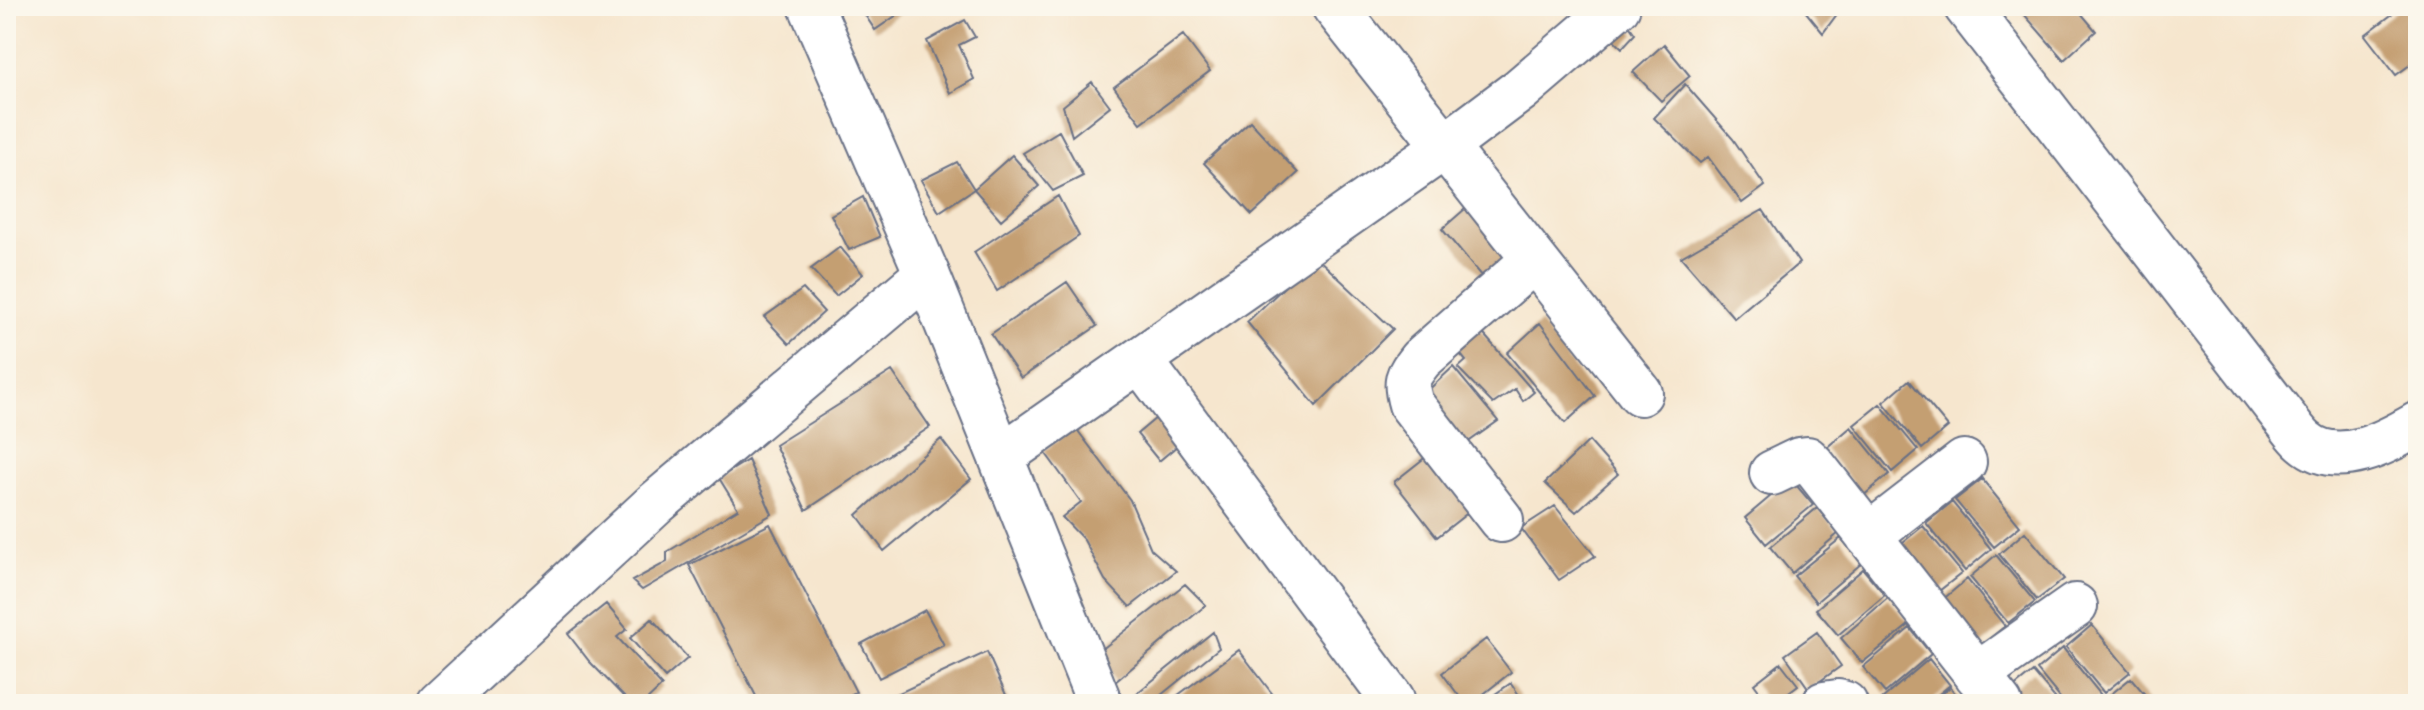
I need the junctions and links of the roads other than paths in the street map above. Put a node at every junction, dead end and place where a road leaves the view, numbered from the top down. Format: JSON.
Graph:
{"nodes":[{"id":1,"x":811,"y":6,"type":"edge"},
{"id":2,"x":1334,"y":6,"type":"edge"},
{"id":3,"x":1618,"y":6,"type":"edge"},
{"id":4,"x":1966,"y":6,"type":"edge"},
{"id":5,"x":1444,"y":147,"type":"junction"},
{"id":6,"x":1534,"y":260,"type":"junction"},
{"id":7,"x":927,"y":274,"type":"junction"},
{"id":8,"x":1140,"y":360,"type":"junction"},
{"id":9,"x":1640,"y":393,"type":"dead end"},
{"id":10,"x":2418,"y":424,"type":"edge"},
{"id":11,"x":1002,"y":456,"type":"junction"},
{"id":12,"x":1964,"y":462,"type":"dead end"},
{"id":13,"x":1772,"y":473,"type":"dead end"},
{"id":14,"x":1501,"y":520,"type":"dead end"},
{"id":15,"x":1868,"y":536,"type":"junction"},
{"id":16,"x":2075,"y":606,"type":"dead end"},
{"id":17,"x":1988,"y":689,"type":"edge"},
{"id":18,"x":1406,"y":701,"type":"edge"},
{"id":19,"x":439,"y":704,"type":"edge"},
{"id":20,"x":1100,"y":704,"type":"edge"},
{"id":21,"x":1824,"y":704,"type":"edge"},
{"id":22,"x":1845,"y":704,"type":"edge"}],
"edges":[{"from":1,"to":7,"type":"street"},
{"from":2,"to":5,"type":"street"},
{"from":3,"to":5,"type":"street"},
{"from":4,"to":10,"type":"street"},
{"from":5,"to":6,"type":"street"},
{"from":5,"to":8,"type":"street"},
{"from":6,"to":9,"type":"street"},
{"from":6,"to":14,"type":"street"},
{"from":7,"to":11,"type":"street"},
{"from":7,"to":19,"type":"street"},
{"from":8,"to":11,"type":"street"},
{"from":8,"to":18,"type":"street"},
{"from":11,"to":20,"type":"street"},
{"from":12,"to":15,"type":"street"},
{"from":13,"to":15,"type":"street"},
{"from":15,"to":17,"type":"street"},
{"from":16,"to":17,"type":"street"},
{"from":21,"to":22,"type":"street"}]}
